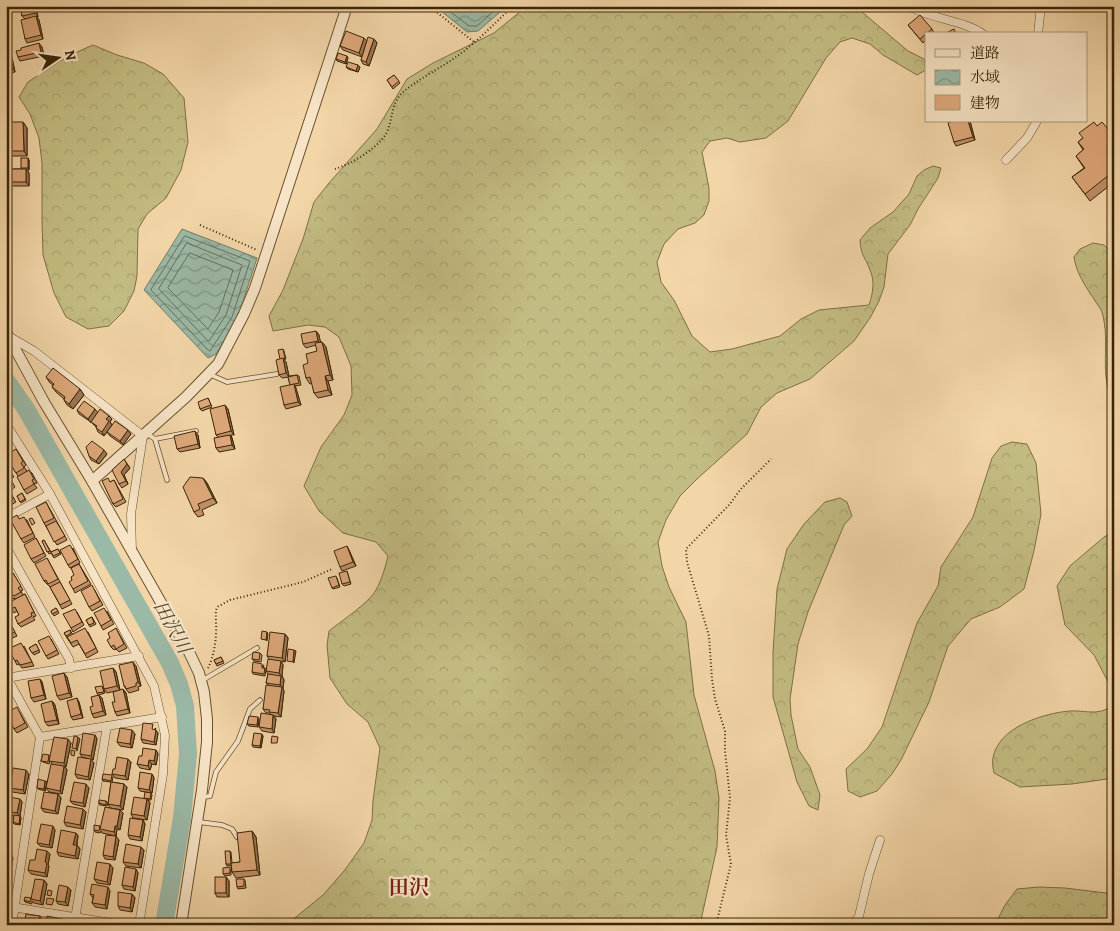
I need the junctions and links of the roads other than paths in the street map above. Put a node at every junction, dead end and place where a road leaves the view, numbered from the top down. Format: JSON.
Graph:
{"nodes":[{"id":1,"x":347,"y":6,"type":"edge"},
{"id":2,"x":909,"y":6,"type":"edge"},
{"id":3,"x":1041,"y":6,"type":"edge"},
{"id":4,"x":980,"y":32,"type":"edge"},
{"id":5,"x":1038,"y":32,"type":"edge"},
{"id":6,"x":1036,"y":122,"type":"edge"},
{"id":7,"x":1006,"y":160,"type":"dead end"},
{"id":8,"x":8,"y":334,"type":"edge"},
{"id":9,"x":208,"y":374,"type":"junction"},
{"id":10,"x":277,"y":374,"type":"edge"},
{"id":11,"x":6,"y":424,"type":"edge"},
{"id":12,"x":196,"y":431,"type":"edge"},
{"id":13,"x":144,"y":434,"type":"junction"},
{"id":14,"x":155,"y":440,"type":"junction"},
{"id":15,"x":168,"y":480,"type":"dead end"},
{"id":16,"x":92,"y":481,"type":"junction"},
{"id":17,"x":50,"y":494,"type":"junction"},
{"id":18,"x":6,"y":518,"type":"edge"},
{"id":19,"x":6,"y":547,"type":"edge"},
{"id":20,"x":132,"y":554,"type":"junction"},
{"id":21,"x":258,"y":648,"type":"dead end"},
{"id":22,"x":139,"y":656,"type":"junction"},
{"id":23,"x":72,"y":668,"type":"junction"},
{"id":24,"x":7,"y":677,"type":"edge"},
{"id":25,"x":200,"y":679,"type":"junction"},
{"id":26,"x":260,"y":700,"type":"dead end"},
{"id":27,"x":162,"y":717,"type":"junction"},
{"id":28,"x":107,"y":726,"type":"junction"},
{"id":29,"x":40,"y":737,"type":"junction"},
{"id":30,"x":200,"y":798,"type":"junction"},
{"id":31,"x":196,"y":822,"type":"junction"},
{"id":32,"x":237,"y":837,"type":"edge"},
{"id":33,"x":880,"y":840,"type":"dead end"},
{"id":34,"x":10,"y":907,"type":"edge"},
{"id":35,"x":75,"y":921,"type":"edge"},
{"id":36,"x":12,"y":925,"type":"edge"},
{"id":37,"x":124,"y":925,"type":"edge"},
{"id":38,"x":139,"y":925,"type":"edge"},
{"id":39,"x":180,"y":925,"type":"edge"},
{"id":40,"x":853,"y":925,"type":"edge"}],
"edges":[{"from":1,"to":9,"type":"street"},
{"from":2,"to":4,"type":"street"},
{"from":3,"to":5,"type":"street"},
{"from":6,"to":7,"type":"street"},
{"from":8,"to":13,"type":"street"},
{"from":8,"to":16,"type":"street"},
{"from":9,"to":10,"type":"lane"},
{"from":9,"to":13,"type":"street"},
{"from":11,"to":17,"type":"street"},
{"from":12,"to":14,"type":"lane"},
{"from":13,"to":14,"type":"lane"},
{"from":13,"to":16,"type":"street"},
{"from":13,"to":20,"type":"street"},
{"from":14,"to":15,"type":"lane"},
{"from":16,"to":20,"type":"street"},
{"from":17,"to":18,"type":"street"},
{"from":17,"to":22,"type":"street"},
{"from":19,"to":23,"type":"street"},
{"from":20,"to":25,"type":"street"},
{"from":21,"to":25,"type":"lane"},
{"from":22,"to":23,"type":"street"},
{"from":22,"to":27,"type":"street"},
{"from":23,"to":24,"type":"street"},
{"from":24,"to":29,"type":"street"},
{"from":25,"to":30,"type":"street"},
{"from":26,"to":30,"type":"lane"},
{"from":27,"to":28,"type":"street"},
{"from":27,"to":38,"type":"street"},
{"from":28,"to":29,"type":"street"},
{"from":28,"to":35,"type":"street"},
{"from":29,"to":34,"type":"street"},
{"from":30,"to":31,"type":"street"},
{"from":31,"to":32,"type":"lane"},
{"from":31,"to":39,"type":"street"},
{"from":33,"to":40,"type":"street"},
{"from":34,"to":35,"type":"street"},
{"from":34,"to":36,"type":"street"},
{"from":35,"to":37,"type":"street"}]}
